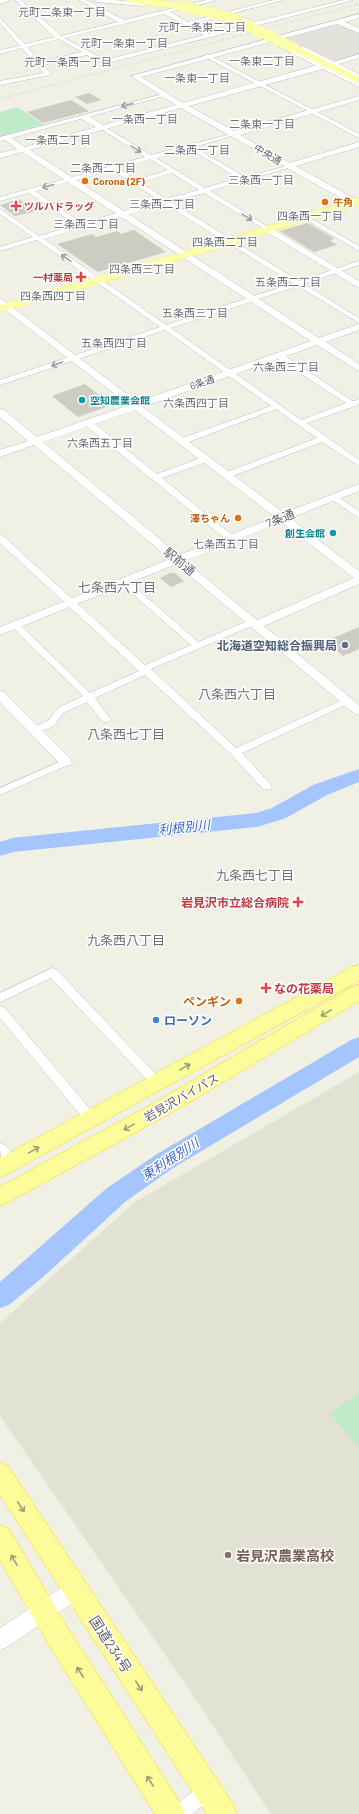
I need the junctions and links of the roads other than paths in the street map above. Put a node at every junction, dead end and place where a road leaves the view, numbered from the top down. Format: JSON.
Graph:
{"nodes":[{"id":1,"x":6,"y":0,"type":"edge"},
{"id":2,"x":18,"y":0,"type":"edge"},
{"id":3,"x":82,"y":0,"type":"edge"},
{"id":4,"x":96,"y":0,"type":"edge"},
{"id":5,"x":130,"y":0,"type":"edge"},
{"id":6,"x":214,"y":0,"type":"edge"},
{"id":7,"x":280,"y":0,"type":"edge"},
{"id":8,"x":345,"y":1,"type":"edge"},
{"id":9,"x":0,"y":2,"type":"edge"},
{"id":10,"x":194,"y":5,"type":"junction"},
{"id":11,"x":180,"y":7,"type":"junction"},
{"id":12,"x":165,"y":12,"type":"junction"},
{"id":13,"x":227,"y":14,"type":"junction"},
{"id":14,"x":359,"y":16,"type":"edge"},
{"id":15,"x":215,"y":17,"type":"junction"},
{"id":16,"x":0,"y":20,"type":"edge"},
{"id":17,"x":123,"y":22,"type":"junction"},
{"id":18,"x":338,"y":22,"type":"junction"},
{"id":19,"x":186,"y":24,"type":"junction"},
{"id":20,"x":255,"y":24,"type":"junction"},
{"id":21,"x":244,"y":27,"type":"junction"},
{"id":22,"x":359,"y":31,"type":"edge"},
{"id":23,"x":209,"y":36,"type":"junction"},
{"id":24,"x":280,"y":37,"type":"junction"},
{"id":25,"x":60,"y":38,"type":"junction"},
{"id":26,"x":268,"y":40,"type":"junction"},
{"id":27,"x":22,"y":44,"type":"junction"},
{"id":28,"x":0,"y":45,"type":"edge"},
{"id":29,"x":0,"y":52,"type":"edge"},
{"id":30,"x":88,"y":53,"type":"junction"},
{"id":31,"x":207,"y":56,"type":"junction"},
{"id":32,"x":359,"y":56,"type":"edge"},
{"id":33,"x":39,"y":64,"type":"junction"},
{"id":34,"x":332,"y":64,"type":"junction"},
{"id":35,"x":323,"y":66,"type":"junction"},
{"id":36,"x":359,"y":76,"type":"edge"},
{"id":37,"x":0,"y":77,"type":"edge"},
{"id":38,"x":359,"y":81,"type":"edge"},
{"id":39,"x":7,"y":82,"type":"junction"},
{"id":40,"x":0,"y":83,"type":"edge"},
{"id":41,"x":260,"y":84,"type":"junction"},
{"id":42,"x":359,"y":85,"type":"edge"},
{"id":43,"x":164,"y":95,"type":"junction"},
{"id":44,"x":359,"y":98,"type":"edge"},
{"id":45,"x":183,"y":106,"type":"junction"},
{"id":46,"x":312,"y":112,"type":"junction"},
{"id":47,"x":84,"y":117,"type":"junction"},
{"id":48,"x":103,"y":128,"type":"junction"},
{"id":49,"x":233,"y":134,"type":"junction"},
{"id":50,"x":359,"y":136,"type":"edge"},
{"id":51,"x":3,"y":139,"type":"edge"},
{"id":52,"x":359,"y":144,"type":"edge"},
{"id":53,"x":190,"y":147,"type":"junction"},
{"id":54,"x":25,"y":150,"type":"junction"},
{"id":55,"x":0,"y":156,"type":"edge"},
{"id":56,"x":150,"y":158,"type":"junction"},
{"id":57,"x":289,"y":166,"type":"junction"},
{"id":58,"x":113,"y":168,"type":"junction"},
{"id":59,"x":172,"y":171,"type":"junction"},
{"id":60,"x":244,"y":179,"type":"junction"},
{"id":61,"x":72,"y":180,"type":"junction"},
{"id":62,"x":135,"y":182,"type":"junction"},
{"id":63,"x":204,"y":190,"type":"junction"},
{"id":64,"x":30,"y":191,"type":"junction"},
{"id":65,"x":0,"y":199,"type":"edge"},
{"id":66,"x":356,"y":201,"type":"edge"},
{"id":67,"x":166,"y":202,"type":"junction"},
{"id":68,"x":0,"y":211,"type":"edge"},
{"id":69,"x":124,"y":214,"type":"junction"},
{"id":70,"x":305,"y":217,"type":"junction"},
{"id":71,"x":82,"y":226,"type":"junction"},
{"id":72,"x":268,"y":229,"type":"junction"},
{"id":73,"x":39,"y":238,"type":"junction"},
{"id":74,"x":230,"y":241,"type":"junction"},
{"id":75,"x":0,"y":249,"type":"edge"},
{"id":76,"x":359,"y":249,"type":"edge"},
{"id":77,"x":185,"y":254,"type":"junction"},
{"id":78,"x":359,"y":263,"type":"edge"},
{"id":79,"x":336,"y":271,"type":"junction"},
{"id":80,"x":98,"y":280,"type":"junction"},
{"id":81,"x":297,"y":283,"type":"junction"},
{"id":82,"x":359,"y":285,"type":"edge"},
{"id":83,"x":253,"y":299,"type":"junction"},
{"id":84,"x":2,"y":306,"type":"edge"},
{"id":85,"x":359,"y":320,"type":"edge"},
{"id":86,"x":359,"y":327,"type":"edge"},
{"id":87,"x":166,"y":328,"type":"junction"},
{"id":88,"x":318,"y":341,"type":"junction"},
{"id":89,"x":278,"y":355,"type":"junction"},
{"id":90,"x":75,"y":358,"type":"junction"},
{"id":91,"x":359,"y":368,"type":"edge"},
{"id":92,"x":229,"y":373,"type":"junction"},
{"id":93,"x":0,"y":384,"type":"edge"},
{"id":94,"x":353,"y":403,"type":"edge"},
{"id":95,"x":136,"y":406,"type":"junction"},
{"id":96,"x":277,"y":406,"type":"junction"},
{"id":97,"x":0,"y":412,"type":"edge"},
{"id":98,"x":359,"y":412,"type":"edge"},
{"id":99,"x":88,"y":423,"type":"junction"},
{"id":100,"x":300,"y":423,"type":"junction"},
{"id":101,"x":322,"y":439,"type":"junction"},
{"id":102,"x":35,"y":441,"type":"junction"},
{"id":103,"x":183,"y":441,"type":"junction"},
{"id":104,"x":0,"y":454,"type":"edge"},
{"id":105,"x":206,"y":459,"type":"junction"},
{"id":106,"x":359,"y":464,"type":"edge"},
{"id":107,"x":227,"y":475,"type":"junction"},
{"id":108,"x":155,"y":478,"type":"junction"},
{"id":109,"x":359,"y":487,"type":"edge"},
{"id":110,"x":334,"y":497,"type":"junction"},
{"id":111,"x":359,"y":515,"type":"edge"},
{"id":112,"x":283,"y":517,"type":"junction"},
{"id":113,"x":0,"y":538,"type":"edge"},
{"id":114,"x":230,"y":538,"type":"junction"},
{"id":115,"x":177,"y":559,"type":"junction"},
{"id":116,"x":359,"y":576,"type":"edge"},
{"id":117,"x":359,"y":580,"type":"edge"},
{"id":118,"x":123,"y":581,"type":"junction"},
{"id":119,"x":71,"y":602,"type":"junction"},
{"id":120,"x":255,"y":623,"type":"junction"},
{"id":121,"x":15,"y":625,"type":"junction"},
{"id":122,"x":0,"y":631,"type":"edge"},
{"id":123,"x":197,"y":646,"type":"junction"},
{"id":124,"x":145,"y":670,"type":"junction"},
{"id":125,"x":0,"y":695,"type":"edge"},
{"id":126,"x":359,"y":695,"type":"edge"},
{"id":127,"x":89,"y":697,"type":"junction"},
{"id":128,"x":347,"y":701,"type":"junction"},
{"id":129,"x":359,"y":711,"type":"edge"},
{"id":130,"x":106,"y":720,"type":"dead end"},
{"id":131,"x":36,"y":730,"type":"junction"},
{"id":132,"x":235,"y":752,"type":"junction"},
{"id":133,"x":66,"y":762,"type":"joint"},
{"id":134,"x":267,"y":787,"type":"dead end"},
{"id":135,"x":0,"y":792,"type":"edge"},
{"id":136,"x":359,"y":972,"type":"edge"},
{"id":137,"x":359,"y":992,"type":"edge"},
{"id":138,"x":0,"y":998,"type":"edge"},
{"id":139,"x":0,"y":1010,"type":"edge"},
{"id":140,"x":157,"y":1083,"type":"junction"},
{"id":141,"x":91,"y":1119,"type":"junction"},
{"id":142,"x":4,"y":1160,"type":"edge"},
{"id":143,"x":23,"y":1185,"type":"junction"},
{"id":144,"x":0,"y":1197,"type":"edge"},
{"id":145,"x":0,"y":1200,"type":"edge"},
{"id":146,"x":0,"y":1474,"type":"edge"},
{"id":147,"x":0,"y":1537,"type":"edge"},
{"id":148,"x":75,"y":1590,"type":"junction"},
{"id":149,"x":44,"y":1612,"type":"junction"},
{"id":150,"x":0,"y":1640,"type":"edge"},
{"id":151,"x":208,"y":1791,"type":"junction"},
{"id":152,"x":172,"y":1814,"type":"edge"},
{"id":153,"x":179,"y":1814,"type":"edge"},
{"id":154,"x":223,"y":1814,"type":"edge"}],
"edges":[{"from":1,"to":9,"type":"street"},
{"from":2,"to":25,"type":"street"},
{"from":3,"to":17,"type":"street"},
{"from":4,"to":11,"type":"street"},
{"from":5,"to":11,"type":"main road"},
{"from":6,"to":10,"type":"street"},
{"from":7,"to":13,"type":"street"},
{"from":8,"to":20,"type":"street"},
{"from":10,"to":11,"type":"street"},
{"from":10,"to":13,"type":"street"},
{"from":11,"to":12,"type":"street"},
{"from":11,"to":15,"type":"street"},
{"from":11,"to":38,"type":"main road","bridge":true},
{"from":12,"to":17,"type":"street"},
{"from":12,"to":19,"type":"street"},
{"from":13,"to":15,"type":"street"},
{"from":13,"to":20,"type":"street"},
{"from":14,"to":18,"type":"street"},
{"from":15,"to":19,"type":"street"},
{"from":15,"to":21,"type":"street"},
{"from":16,"to":27,"type":"street"},
{"from":17,"to":25,"type":"street"},
{"from":18,"to":22,"type":"street"},
{"from":18,"to":24,"type":"street"},
{"from":19,"to":23,"type":"street"},
{"from":20,"to":21,"type":"street"},
{"from":21,"to":23,"type":"street"},
{"from":23,"to":30,"type":"street"},
{"from":24,"to":26,"type":"street"},
{"from":24,"to":34,"type":"street"},
{"from":25,"to":27,"type":"street"},
{"from":25,"to":30,"type":"street"},
{"from":26,"to":31,"type":"street"},
{"from":26,"to":35,"type":"street"},
{"from":27,"to":28,"type":"street"},
{"from":27,"to":29,"type":"street"},
{"from":27,"to":33,"type":"street"},
{"from":30,"to":33,"type":"street"},
{"from":31,"to":41,"type":"street"},
{"from":31,"to":43,"type":"street","name":"中央通"},
{"from":32,"to":34,"type":"street"},
{"from":33,"to":39,"type":"street"},
{"from":34,"to":36,"type":"street"},
{"from":35,"to":41,"type":"street"},
{"from":35,"to":42,"type":"street"},
{"from":37,"to":39,"type":"street"},
{"from":39,"to":40,"type":"street"},
{"from":41,"to":45,"type":"street"},
{"from":41,"to":46,"type":"street"},
{"from":43,"to":45,"type":"street","name":"中央通"},
{"from":43,"to":47,"type":"street","one_way":true},
{"from":44,"to":46,"type":"street"},
{"from":45,"to":48,"type":"street"},
{"from":45,"to":49,"type":"street","name":"中央通"},
{"from":46,"to":49,"type":"street"},
{"from":46,"to":50,"type":"street"},
{"from":47,"to":48,"type":"street"},
{"from":47,"to":51,"type":"street"},
{"from":48,"to":54,"type":"street"},
{"from":48,"to":56,"type":"street","one_way":true},
{"from":49,"to":53,"type":"street"},
{"from":49,"to":57,"type":"street","name":"中央通"},
{"from":51,"to":54,"type":"street"},
{"from":52,"to":57,"type":"street"},
{"from":53,"to":56,"type":"street"},
{"from":53,"to":60,"type":"street"},
{"from":54,"to":55,"type":"street"},
{"from":54,"to":61,"type":"street"},
{"from":56,"to":58,"type":"street"},
{"from":56,"to":59,"type":"street"},
{"from":57,"to":60,"type":"street"},
{"from":57,"to":66,"type":"street","name":"中央通"},
{"from":58,"to":61,"type":"street"},
{"from":58,"to":62,"type":"street"},
{"from":59,"to":62,"type":"street"},
{"from":59,"to":63,"type":"street"},
{"from":60,"to":63,"type":"street"},
{"from":61,"to":64,"type":"street","one_way":true},
{"from":61,"to":69,"type":"street"},
{"from":62,"to":67,"type":"street"},
{"from":63,"to":67,"type":"street"},
{"from":63,"to":72,"type":"street","one_way":true},
{"from":64,"to":65,"type":"street"},
{"from":64,"to":71,"type":"street"},
{"from":66,"to":70,"type":"main road"},
{"from":67,"to":69,"type":"street"},
{"from":67,"to":74,"type":"street"},
{"from":68,"to":73,"type":"street"},
{"from":69,"to":71,"type":"street"},
{"from":69,"to":77,"type":"street"},
{"from":70,"to":72,"type":"main road"},
{"from":70,"to":76,"type":"street"},
{"from":71,"to":73,"type":"street"},
{"from":72,"to":74,"type":"main road"},
{"from":72,"to":79,"type":"street"},
{"from":73,"to":75,"type":"street"},
{"from":80,"to":73,"type":"street","one_way":true},
{"from":74,"to":77,"type":"main road"},
{"from":74,"to":81,"type":"street"},
{"from":77,"to":80,"type":"main road"},
{"from":77,"to":83,"type":"street"},
{"from":78,"to":79,"type":"street"},
{"from":79,"to":81,"type":"street"},
{"from":79,"to":82,"type":"street"},
{"from":80,"to":84,"type":"main road"},
{"from":80,"to":87,"type":"street"},
{"from":81,"to":83,"type":"street"},
{"from":81,"to":85,"type":"street"},
{"from":83,"to":87,"type":"street"},
{"from":83,"to":88,"type":"street"},
{"from":84,"to":90,"type":"street"},
{"from":86,"to":88,"type":"street","name":"6条通"},
{"from":87,"to":90,"type":"street"},
{"from":87,"to":92,"type":"street"},
{"from":88,"to":89,"type":"street","name":"6条通"},
{"from":88,"to":91,"type":"street"},
{"from":89,"to":92,"type":"street","name":"6条通"},
{"from":89,"to":94,"type":"street"},
{"from":90,"to":93,"type":"street","one_way":true},
{"from":90,"to":95,"type":"street"},
{"from":92,"to":95,"type":"street","name":"6条通"},
{"from":92,"to":96,"type":"street"},
{"from":94,"to":98,"type":"street"},
{"from":94,"to":100,"type":"street"},
{"from":95,"to":99,"type":"street","name":"6条通"},
{"from":95,"to":103,"type":"street"},
{"from":96,"to":100,"type":"street"},
{"from":96,"to":103,"type":"street"},
{"from":97,"to":102,"type":"street","name":"駅前通"},
{"from":99,"to":102,"type":"street","name":"6条通"},
{"from":99,"to":108,"type":"street"},
{"from":100,"to":101,"type":"street"},
{"from":101,"to":106,"type":"street"},
{"from":101,"to":107,"type":"street"},
{"from":102,"to":104,"type":"street","name":"6条通"},
{"from":102,"to":115,"type":"street","name":"駅前通"},
{"from":103,"to":105,"type":"street"},
{"from":105,"to":107,"type":"street"},
{"from":105,"to":108,"type":"street"},
{"from":107,"to":112,"type":"street"},
{"from":108,"to":114,"type":"street"},
{"from":109,"to":110,"type":"street","name":"7条通"},
{"from":110,"to":111,"type":"street"},
{"from":110,"to":112,"type":"street","name":"7条通"},
{"from":112,"to":114,"type":"street","name":"7条通"},
{"from":112,"to":116,"type":"street"},
{"from":113,"to":119,"type":"street"},
{"from":114,"to":115,"type":"street","name":"7条通"},
{"from":115,"to":118,"type":"street","name":"7条通"},
{"from":115,"to":120,"type":"street","name":"駅前通"},
{"from":117,"to":120,"type":"street"},
{"from":118,"to":119,"type":"street","name":"7条通"},
{"from":118,"to":123,"type":"street"},
{"from":119,"to":121,"type":"street","name":"7条通"},
{"from":119,"to":124,"type":"street"},
{"from":120,"to":123,"type":"street"},
{"from":120,"to":128,"type":"street","name":"駅前通"},
{"from":121,"to":122,"type":"street","name":"7条通"},
{"from":121,"to":127,"type":"street"},
{"from":123,"to":124,"type":"street"},
{"from":124,"to":127,"type":"street"},
{"from":124,"to":132,"type":"street"},
{"from":125,"to":131,"type":"street"},
{"from":126,"to":128,"type":"street"},
{"from":127,"to":130,"type":"street"},
{"from":127,"to":131,"type":"street"},
{"from":128,"to":129,"type":"street","name":"駅前通"},
{"from":128,"to":132,"type":"street"},
{"from":131,"to":133,"type":"street"},
{"from":132,"to":134,"type":"street"},
{"from":133,"to":135,"type":"street"},
{"from":140,"to":136,"type":"highway","name":"岩見沢バイパス","one_way":true},
{"from":137,"to":143,"type":"highway","name":"岩見沢バイパス","one_way":true},
{"from":138,"to":140,"type":"street"},
{"from":139,"to":141,"type":"street"},
{"from":140,"to":141,"type":"highway","name":"岩見沢バイパス"},
{"from":142,"to":141,"type":"highway","name":"岩見沢バイパス","one_way":true},
{"from":143,"to":144,"type":"highway","name":"岩見沢バイパス"},
{"from":143,"to":145,"type":"street"},
{"from":146,"to":148,"type":"highway","name":"国道234号","one_way":true},
{"from":149,"to":147,"type":"highway","one_way":true},
{"from":148,"to":149,"type":"street"},
{"from":148,"to":151,"type":"highway","name":"国道234号","one_way":true},
{"from":149,"to":150,"type":"street"},
{"from":152,"to":149,"type":"highway","one_way":true},
{"from":151,"to":153,"type":"street"},
{"from":151,"to":154,"type":"highway","name":"国道234号"}]}
